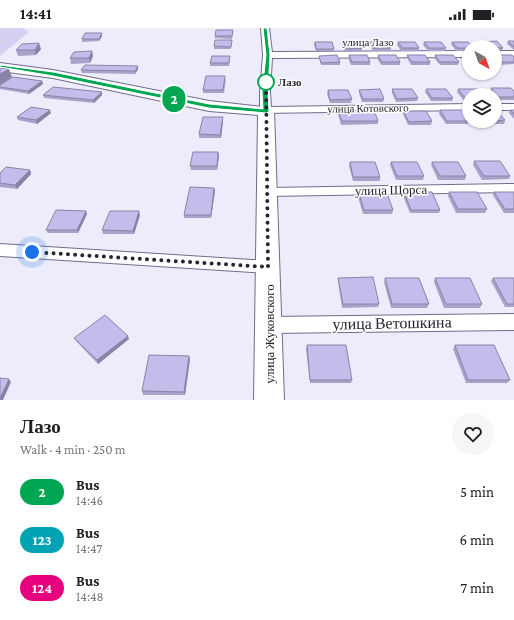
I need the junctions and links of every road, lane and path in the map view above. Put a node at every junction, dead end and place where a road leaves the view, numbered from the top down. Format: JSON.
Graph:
{"nodes":[{"id":1,"x":265,"y":28,"type":"edge"},
{"id":2,"x":462,"y":54,"type":"edge"},
{"id":3,"x":502,"y":54,"type":"edge"},
{"id":4,"x":514,"y":54,"type":"edge"},
{"id":5,"x":268,"y":55,"type":"junction"},
{"id":6,"x":0,"y":67,"type":"edge"},
{"id":7,"x":462,"y":107,"type":"edge"},
{"id":8,"x":502,"y":107,"type":"edge"},
{"id":9,"x":514,"y":107,"type":"edge"},
{"id":10,"x":266,"y":112,"type":"junction"},
{"id":11,"x":514,"y":188,"type":"edge"},
{"id":12,"x":268,"y":192,"type":"junction"},
{"id":13,"x":0,"y":250,"type":"edge"},
{"id":14,"x":268,"y":267,"type":"junction"},
{"id":15,"x":514,"y":322,"type":"edge"},
{"id":16,"x":270,"y":325,"type":"junction"},
{"id":17,"x":269,"y":400,"type":"edge"}],
"edges":[{"from":1,"to":5,"type":"street","name":"улица Жуковского"},
{"from":2,"to":5,"type":"street","name":"улица Лазо"},
{"from":3,"to":4,"type":"street"},
{"from":5,"to":10,"type":"street","name":"улица Жуковского"},
{"from":6,"to":10,"type":"street"},
{"from":7,"to":10,"type":"street","name":"улица Котовского"},
{"from":8,"to":9,"type":"street"},
{"from":10,"to":12,"type":"street","name":"улица Жуковского"},
{"from":11,"to":12,"type":"street","name":"улица Щорса"},
{"from":12,"to":14,"type":"street","name":"улица Жуковского"},
{"from":13,"to":14,"type":"street"},
{"from":14,"to":16,"type":"street","name":"улица Жуковского"},
{"from":15,"to":16,"type":"street","name":"улица Ветошкина"},
{"from":16,"to":17,"type":"street","name":"улица Жуковского"}]}
